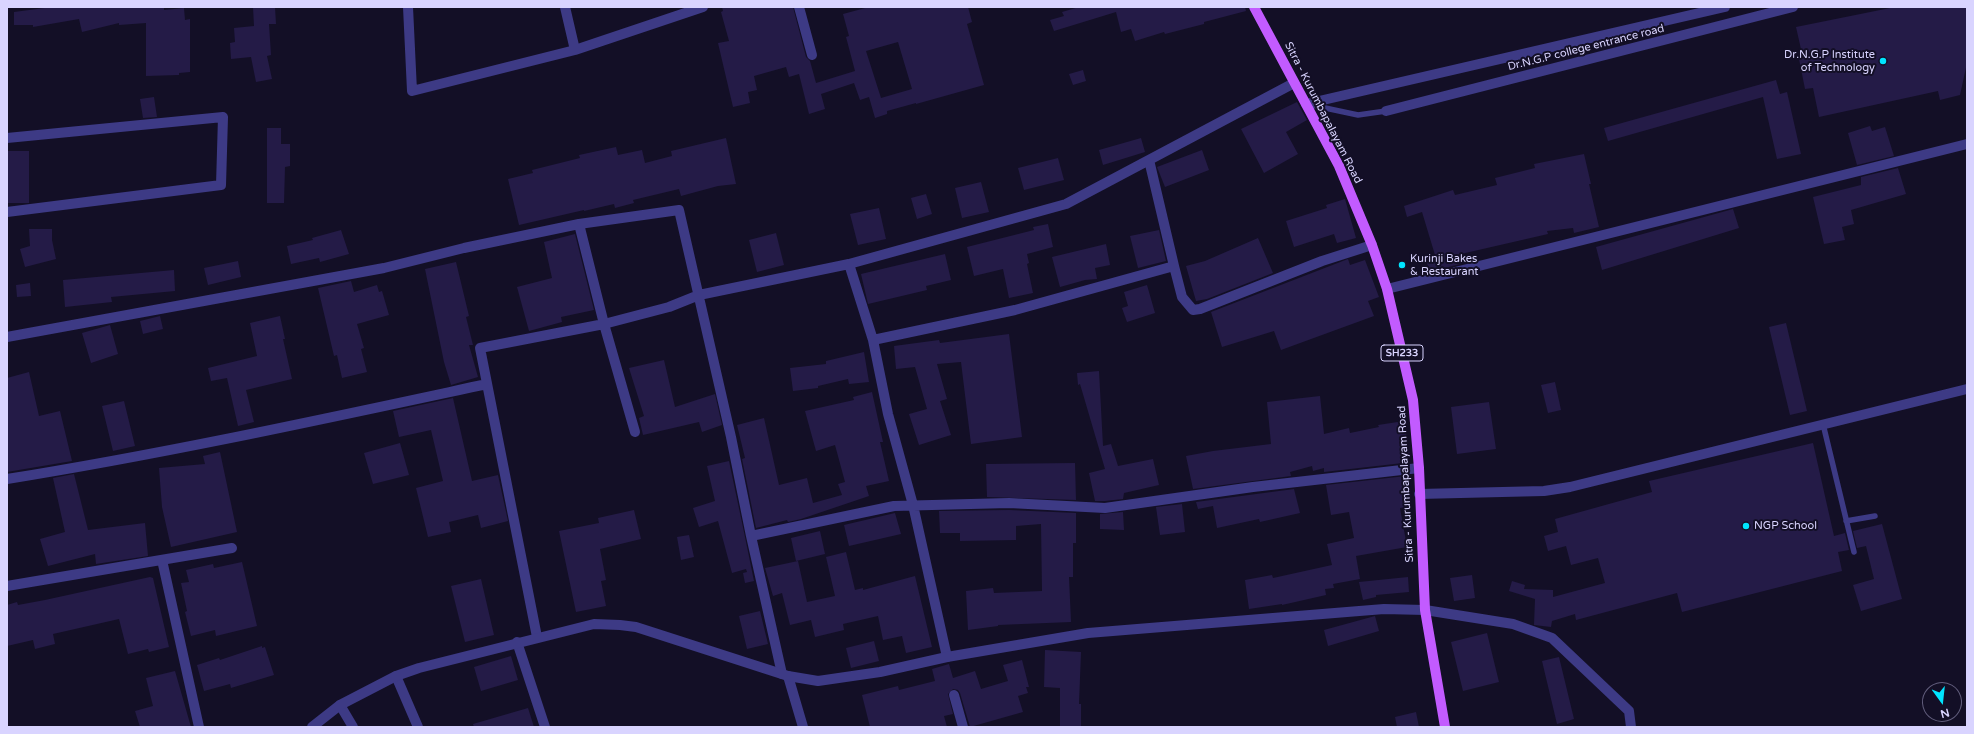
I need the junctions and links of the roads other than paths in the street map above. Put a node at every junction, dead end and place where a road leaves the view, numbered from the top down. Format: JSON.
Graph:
{"nodes":[{"id":1,"x":408,"y":7,"type":"edge"},
{"id":2,"x":565,"y":7,"type":"edge"},
{"id":3,"x":703,"y":7,"type":"edge"},
{"id":4,"x":798,"y":7,"type":"edge"},
{"id":5,"x":1254,"y":7,"type":"edge"},
{"id":6,"x":1725,"y":7,"type":"edge"},
{"id":7,"x":1793,"y":7,"type":"edge"},
{"id":8,"x":575,"y":50,"type":"junction"},
{"id":9,"x":812,"y":55,"type":"dead end"},
{"id":10,"x":1294,"y":83,"type":"junction"},
{"id":11,"x":1306,"y":104,"type":"junction"},
{"id":12,"x":1386,"y":111,"type":"joint"},
{"id":13,"x":7,"y":138,"type":"edge"},
{"id":14,"x":1967,"y":144,"type":"edge"},
{"id":15,"x":1149,"y":160,"type":"junction"},
{"id":16,"x":7,"y":212,"type":"edge"},
{"id":17,"x":579,"y":224,"type":"junction"},
{"id":18,"x":1372,"y":245,"type":"junction"},
{"id":19,"x":849,"y":264,"type":"junction"},
{"id":20,"x":1174,"y":266,"type":"junction"},
{"id":21,"x":1387,"y":289,"type":"junction"},
{"id":22,"x":700,"y":295,"type":"junction"},
{"id":23,"x":604,"y":324,"type":"junction"},
{"id":24,"x":7,"y":337,"type":"edge"},
{"id":25,"x":872,"y":340,"type":"junction"},
{"id":26,"x":487,"y":384,"type":"junction"},
{"id":27,"x":1967,"y":389,"type":"edge"},
{"id":28,"x":1823,"y":423,"type":"junction"},
{"id":29,"x":635,"y":432,"type":"dead end"},
{"id":30,"x":1419,"y":468,"type":"junction"},
{"id":31,"x":7,"y":479,"type":"edge"},
{"id":32,"x":1419,"y":494,"type":"junction"},
{"id":33,"x":913,"y":505,"type":"junction"},
{"id":34,"x":1875,"y":516,"type":"dead end"},
{"id":35,"x":1846,"y":521,"type":"junction"},
{"id":36,"x":752,"y":536,"type":"junction"},
{"id":37,"x":232,"y":548,"type":"dead end"},
{"id":38,"x":1854,"y":552,"type":"dead end"},
{"id":39,"x":162,"y":560,"type":"junction"},
{"id":40,"x":7,"y":586,"type":"edge"},
{"id":41,"x":1425,"y":610,"type":"junction"},
{"id":42,"x":537,"y":638,"type":"junction"},
{"id":43,"x":518,"y":642,"type":"junction"},
{"id":44,"x":947,"y":657,"type":"junction"},
{"id":45,"x":785,"y":675,"type":"junction"},
{"id":46,"x":396,"y":676,"type":"junction"},
{"id":47,"x":954,"y":695,"type":"dead end"},
{"id":48,"x":340,"y":705,"type":"junction"},
{"id":49,"x":799,"y":726,"type":"edge"},
{"id":50,"x":199,"y":727,"type":"edge"},
{"id":51,"x":312,"y":727,"type":"edge"},
{"id":52,"x":353,"y":727,"type":"edge"},
{"id":53,"x":418,"y":727,"type":"edge"},
{"id":54,"x":545,"y":727,"type":"edge"},
{"id":55,"x":962,"y":727,"type":"edge"},
{"id":56,"x":1445,"y":727,"type":"edge"},
{"id":57,"x":1631,"y":727,"type":"edge"}],
"edges":[{"from":1,"to":8,"type":"street"},
{"from":2,"to":8,"type":"street"},
{"from":3,"to":8,"type":"street"},
{"from":4,"to":9,"type":"street"},
{"from":5,"to":10,"type":"main road","name":"Sitra - Kurumbapalayam Road","number":"SH233"},
{"from":6,"to":11,"type":"street"},
{"from":7,"to":12,"type":"street","name":"Dr.N.G.P college entrance road"},
{"from":10,"to":11,"type":"main road","name":"Sitra - Kurumbapalayam Road","number":"SH233"},
{"from":10,"to":15,"type":"street"},
{"from":11,"to":12,"type":"lane"},
{"from":11,"to":18,"type":"main road","name":"Sitra - Kurumbapalayam Road","number":"SH233"},
{"from":13,"to":16,"type":"street"},
{"from":14,"to":21,"type":"street"},
{"from":15,"to":19,"type":"street"},
{"from":15,"to":20,"type":"street"},
{"from":17,"to":22,"type":"street"},
{"from":17,"to":23,"type":"street"},
{"from":17,"to":24,"type":"street"},
{"from":18,"to":20,"type":"street"},
{"from":18,"to":21,"type":"main road","name":"Sitra - Kurumbapalayam Road","number":"SH233"},
{"from":19,"to":22,"type":"street"},
{"from":19,"to":25,"type":"street"},
{"from":20,"to":25,"type":"street"},
{"from":21,"to":30,"type":"main road","name":"Sitra - Kurumbapalayam Road","number":"SH233"},
{"from":22,"to":23,"type":"street"},
{"from":22,"to":36,"type":"street"},
{"from":23,"to":26,"type":"street"},
{"from":23,"to":29,"type":"street"},
{"from":25,"to":33,"type":"street"},
{"from":26,"to":31,"type":"street"},
{"from":26,"to":42,"type":"street"},
{"from":27,"to":28,"type":"street"},
{"from":28,"to":32,"type":"street"},
{"from":28,"to":35,"type":"lane"},
{"from":30,"to":32,"type":"main road","name":"Sitra - Kurumbapalayam Road","number":"SH233"},
{"from":30,"to":33,"type":"street"},
{"from":32,"to":41,"type":"main road","name":"Sitra - Kurumbapalayam Road","number":"SH233"},
{"from":33,"to":36,"type":"street"},
{"from":33,"to":44,"type":"street"},
{"from":34,"to":35,"type":"lane"},
{"from":35,"to":38,"type":"lane"},
{"from":36,"to":45,"type":"street"},
{"from":37,"to":39,"type":"street"},
{"from":39,"to":40,"type":"street"},
{"from":39,"to":50,"type":"street"},
{"from":41,"to":44,"type":"street"},
{"from":41,"to":56,"type":"main road","name":"Sitra - Kurumbapalayam Road","number":"SH233"},
{"from":41,"to":57,"type":"street"},
{"from":42,"to":43,"type":"street"},
{"from":42,"to":45,"type":"street"},
{"from":43,"to":46,"type":"street"},
{"from":43,"to":54,"type":"street"},
{"from":44,"to":45,"type":"street"},
{"from":45,"to":49,"type":"street"},
{"from":46,"to":48,"type":"street"},
{"from":46,"to":53,"type":"street"},
{"from":47,"to":55,"type":"street"},
{"from":48,"to":51,"type":"street"},
{"from":48,"to":52,"type":"street"}]}
